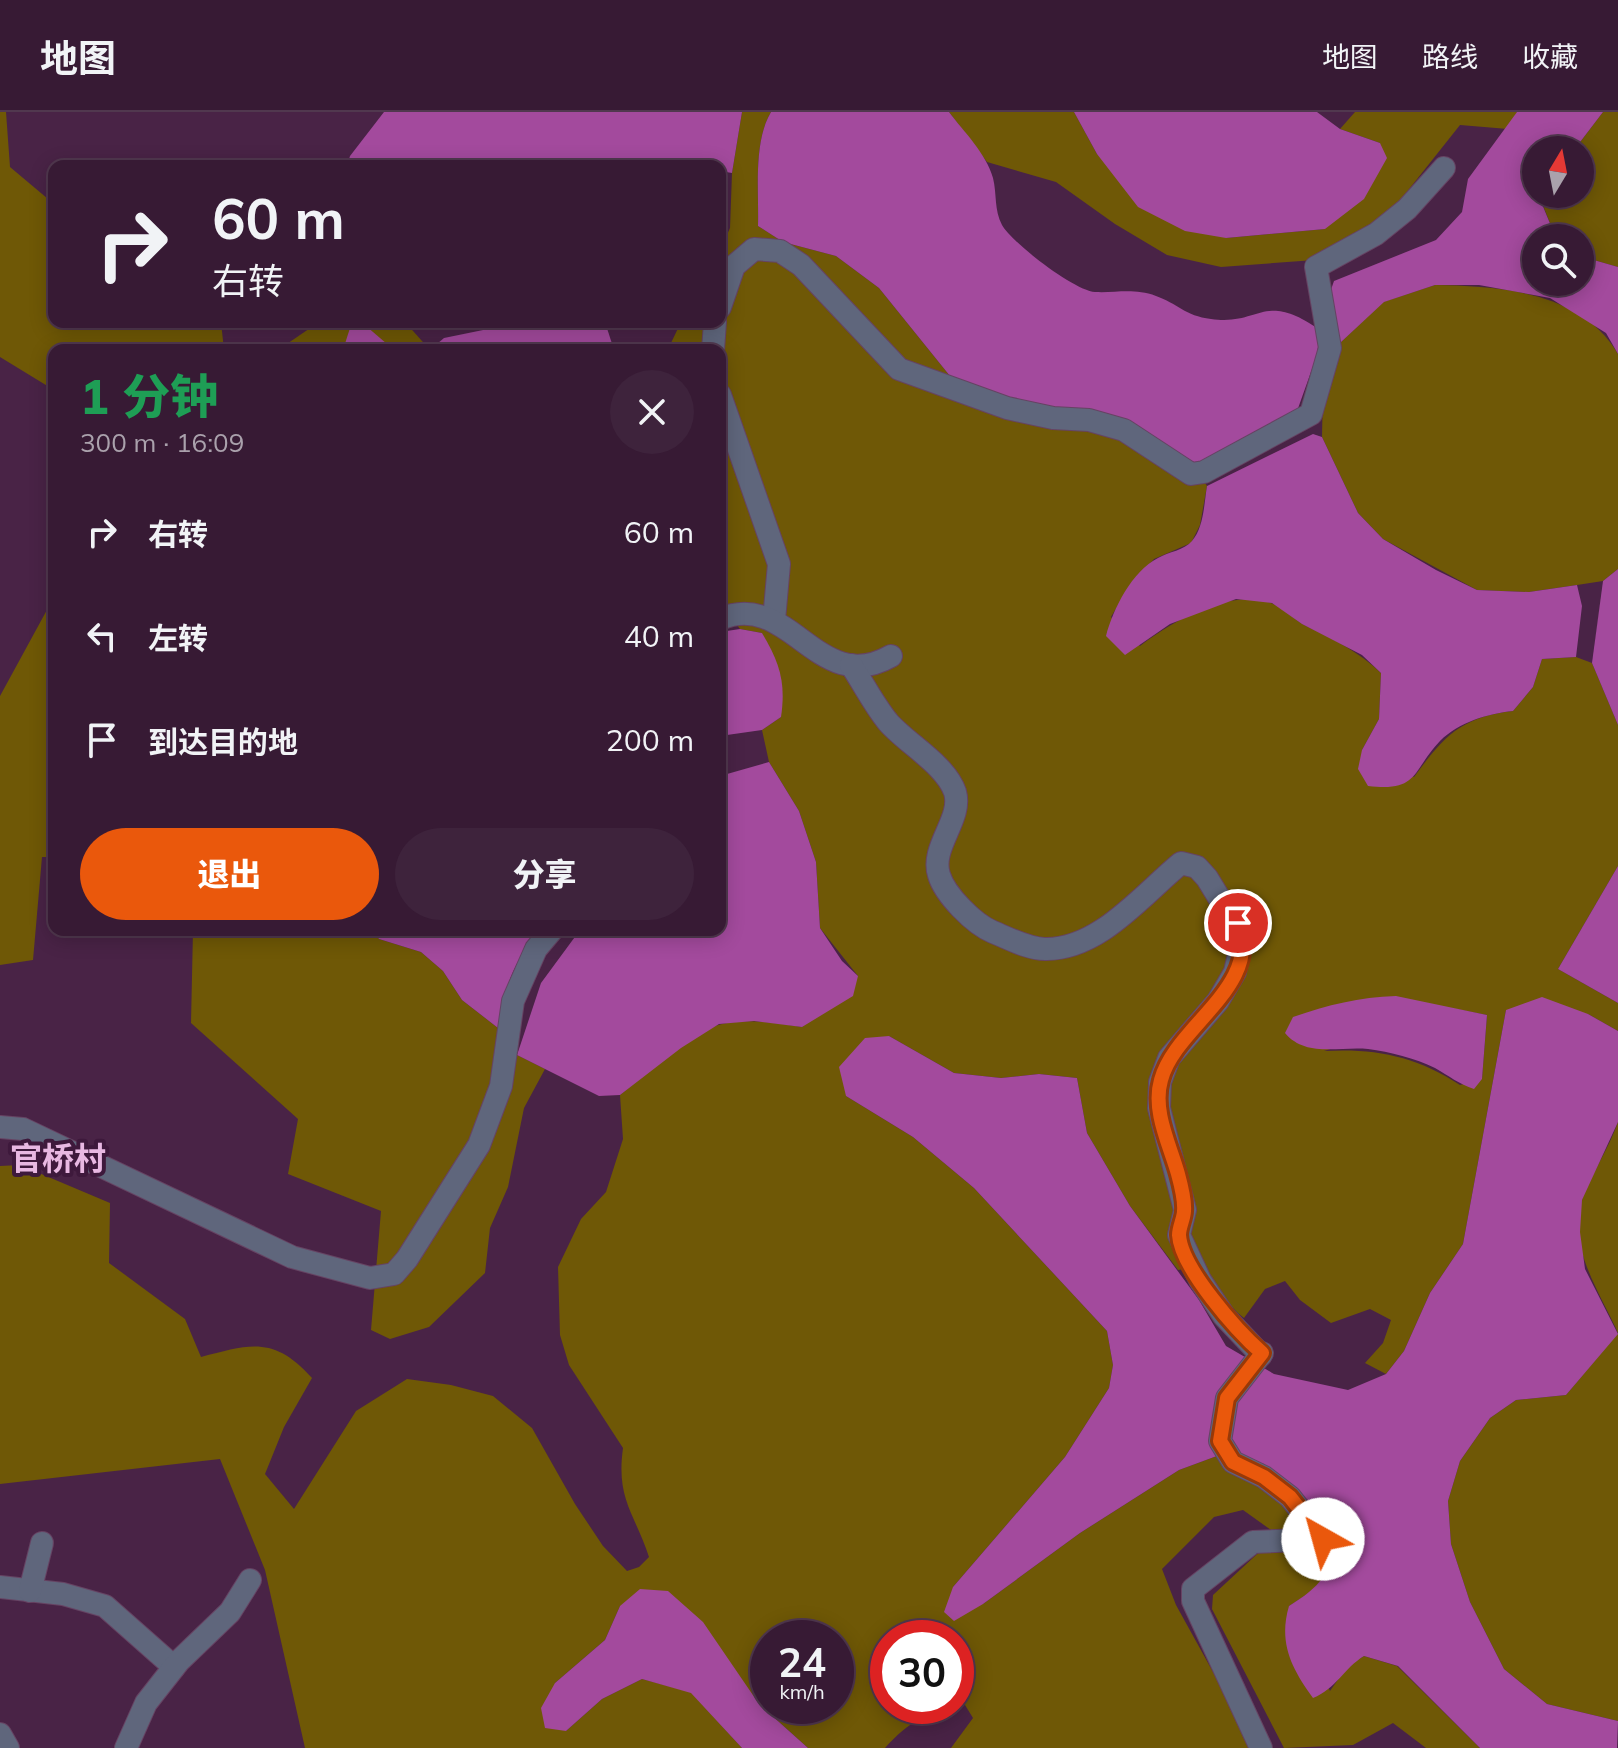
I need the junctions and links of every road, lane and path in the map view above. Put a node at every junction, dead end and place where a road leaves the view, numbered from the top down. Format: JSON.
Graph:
{"nodes":[{"id":1,"x":1444,"y":168,"type":"dead end"},
{"id":2,"x":726,"y":289,"type":"edge"},
{"id":3,"x":726,"y":412,"type":"edge"},
{"id":4,"x":726,"y":618,"type":"edge"},
{"id":5,"x":774,"y":620,"type":"junction"},
{"id":6,"x":891,"y":656,"type":"dead end"},
{"id":7,"x":851,"y":665,"type":"junction"},
{"id":8,"x":547,"y":936,"type":"edge"},
{"id":9,"x":0,"y":1127,"type":"edge"},
{"id":10,"x":42,"y":1543,"type":"dead end"},
{"id":11,"x":250,"y":1580,"type":"dead end"},
{"id":12,"x":0,"y":1587,"type":"edge"},
{"id":13,"x":30,"y":1591,"type":"junction"},
{"id":14,"x":174,"y":1667,"type":"junction"},
{"id":15,"x":0,"y":1734,"type":"edge"},
{"id":16,"x":8,"y":1748,"type":"edge"},
{"id":17,"x":126,"y":1748,"type":"edge"},
{"id":18,"x":1261,"y":1748,"type":"edge"}],
"edges":[{"from":1,"to":2,"type":"street"},
{"from":3,"to":5,"type":"street"},
{"from":4,"to":5,"type":"street"},
{"from":5,"to":7,"type":"street"},
{"from":6,"to":7,"type":"street"},
{"from":7,"to":18,"type":"street"},
{"from":8,"to":9,"type":"street"},
{"from":10,"to":13,"type":"street"},
{"from":11,"to":14,"type":"street"},
{"from":12,"to":13,"type":"street"},
{"from":13,"to":14,"type":"street"},
{"from":14,"to":17,"type":"street"},
{"from":15,"to":16,"type":"street"}]}
